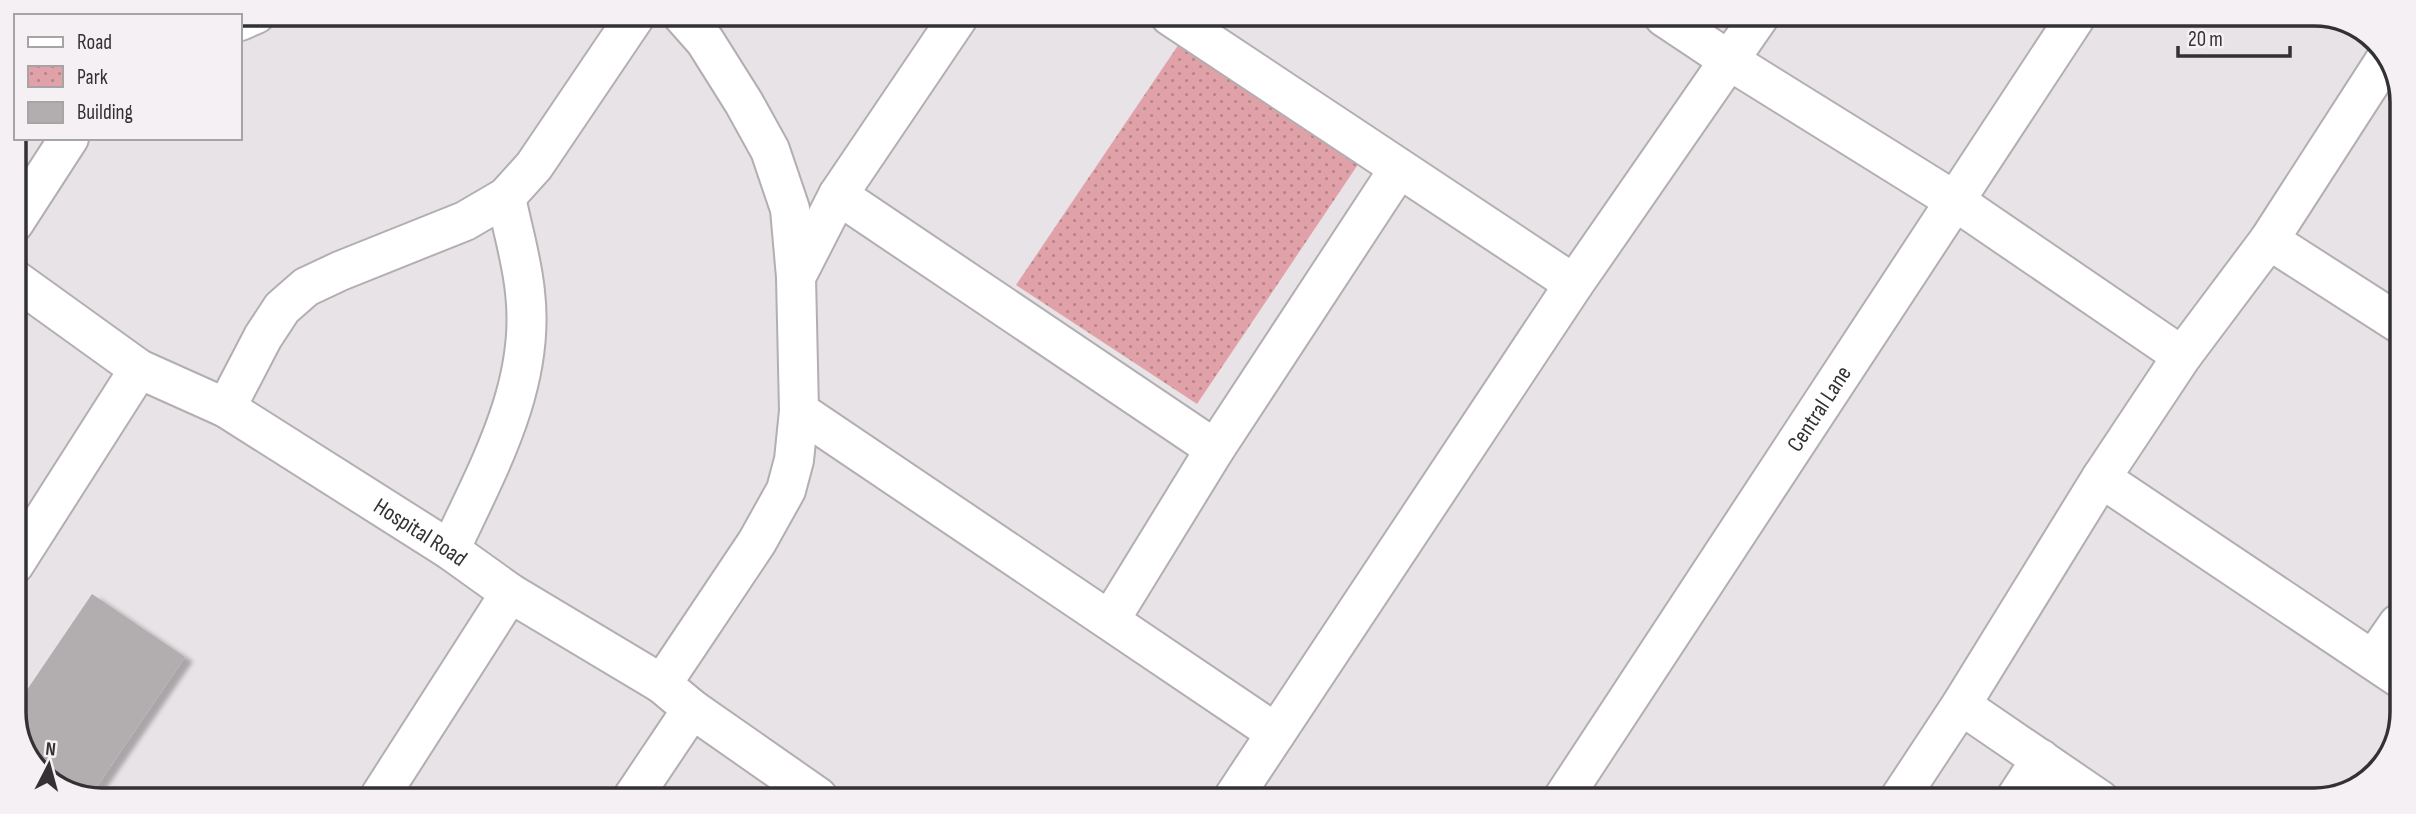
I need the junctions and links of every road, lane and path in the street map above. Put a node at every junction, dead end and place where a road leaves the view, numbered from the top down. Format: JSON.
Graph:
{"nodes":[{"id":1,"x":629,"y":26,"type":"edge"},
{"id":2,"x":692,"y":26,"type":"edge"},
{"id":3,"x":952,"y":26,"type":"edge"},
{"id":4,"x":1185,"y":26,"type":"edge"},
{"id":5,"x":1678,"y":26,"type":"edge"},
{"id":6,"x":1753,"y":26,"type":"edge"},
{"id":7,"x":2070,"y":26,"type":"edge"},
{"id":8,"x":1730,"y":61,"type":"junction"},
{"id":9,"x":2381,"y":67,"type":"edge"},
{"id":10,"x":68,"y":140,"type":"edge"},
{"id":11,"x":1398,"y":170,"type":"junction"},
{"id":12,"x":838,"y":195,"type":"junction"},
{"id":13,"x":506,"y":197,"type":"junction"},
{"id":14,"x":1955,"y":201,"type":"junction"},
{"id":15,"x":26,"y":204,"type":"edge"},
{"id":16,"x":2269,"y":240,"type":"junction"},
{"id":17,"x":796,"y":276,"type":"junction"},
{"id":18,"x":1574,"y":284,"type":"junction"},
{"id":19,"x":26,"y":288,"type":"edge"},
{"id":20,"x":2390,"y":318,"type":"edge"},
{"id":21,"x":2182,"y":356,"type":"junction"},
{"id":22,"x":139,"y":369,"type":"junction"},
{"id":23,"x":226,"y":408,"type":"junction"},
{"id":24,"x":799,"y":411,"type":"junction"},
{"id":25,"x":1215,"y":449,"type":"junction"},
{"id":26,"x":2101,"y":478,"type":"junction"},
{"id":27,"x":26,"y":546,"type":"edge"},
{"id":28,"x":450,"y":550,"type":"junction"},
{"id":29,"x":510,"y":593,"type":"junction"},
{"id":30,"x":1110,"y":620,"type":"junction"},
{"id":31,"x":2390,"y":652,"type":"edge"},
{"id":32,"x":2385,"y":669,"type":"edge"},
{"id":33,"x":662,"y":684,"type":"junction"},
{"id":34,"x":1961,"y":705,"type":"junction"},
{"id":35,"x":692,"y":709,"type":"junction"},
{"id":36,"x":1276,"y":733,"type":"junction"},
{"id":37,"x":2040,"y":759,"type":"junction"},
{"id":38,"x":385,"y":788,"type":"edge"},
{"id":39,"x":639,"y":788,"type":"edge"},
{"id":40,"x":805,"y":788,"type":"edge"},
{"id":41,"x":1240,"y":788,"type":"edge"},
{"id":42,"x":1570,"y":788,"type":"edge"},
{"id":43,"x":1906,"y":788,"type":"edge"},
{"id":44,"x":2022,"y":788,"type":"edge"},
{"id":45,"x":2082,"y":788,"type":"edge"}],
"edges":[{"from":1,"to":13,"type":"street"},
{"from":2,"to":17,"type":"street"},
{"from":3,"to":12,"type":"street"},
{"from":4,"to":11,"type":"street"},
{"from":5,"to":8,"type":"street"},
{"from":6,"to":8,"type":"street"},
{"from":7,"to":14,"type":"street","name":"Central Lane"},
{"from":8,"to":14,"type":"street"},
{"from":8,"to":18,"type":"street"},
{"from":9,"to":16,"type":"street"},
{"from":10,"to":15,"type":"street"},
{"from":11,"to":18,"type":"street"},
{"from":11,"to":25,"type":"street"},
{"from":12,"to":17,"type":"street"},
{"from":12,"to":25,"type":"street"},
{"from":13,"to":23,"type":"street"},
{"from":13,"to":28,"type":"street"},
{"from":14,"to":21,"type":"street"},
{"from":14,"to":42,"type":"street","name":"Central Lane"},
{"from":16,"to":20,"type":"street"},
{"from":16,"to":21,"type":"street"},
{"from":17,"to":24,"type":"street"},
{"from":18,"to":36,"type":"street"},
{"from":19,"to":22,"type":"street","name":"Hospital Road"},
{"from":21,"to":26,"type":"street"},
{"from":22,"to":23,"type":"street","name":"Hospital Road"},
{"from":22,"to":27,"type":"street"},
{"from":23,"to":28,"type":"street","name":"Hospital Road"},
{"from":24,"to":30,"type":"street"},
{"from":24,"to":33,"type":"street"},
{"from":25,"to":30,"type":"street"},
{"from":26,"to":32,"type":"street"},
{"from":26,"to":34,"type":"street"},
{"from":28,"to":29,"type":"street","name":"Hospital Road"},
{"from":29,"to":33,"type":"street","name":"Hospital Road"},
{"from":29,"to":38,"type":"street"},
{"from":30,"to":36,"type":"street"},
{"from":31,"to":32,"type":"street"},
{"from":33,"to":35,"type":"street","name":"Hospital Road"},
{"from":34,"to":37,"type":"street"},
{"from":34,"to":43,"type":"street"},
{"from":35,"to":39,"type":"street"},
{"from":35,"to":40,"type":"street","name":"Hospital Road"},
{"from":36,"to":41,"type":"street"},
{"from":37,"to":44,"type":"street"},
{"from":37,"to":45,"type":"street"}]}
